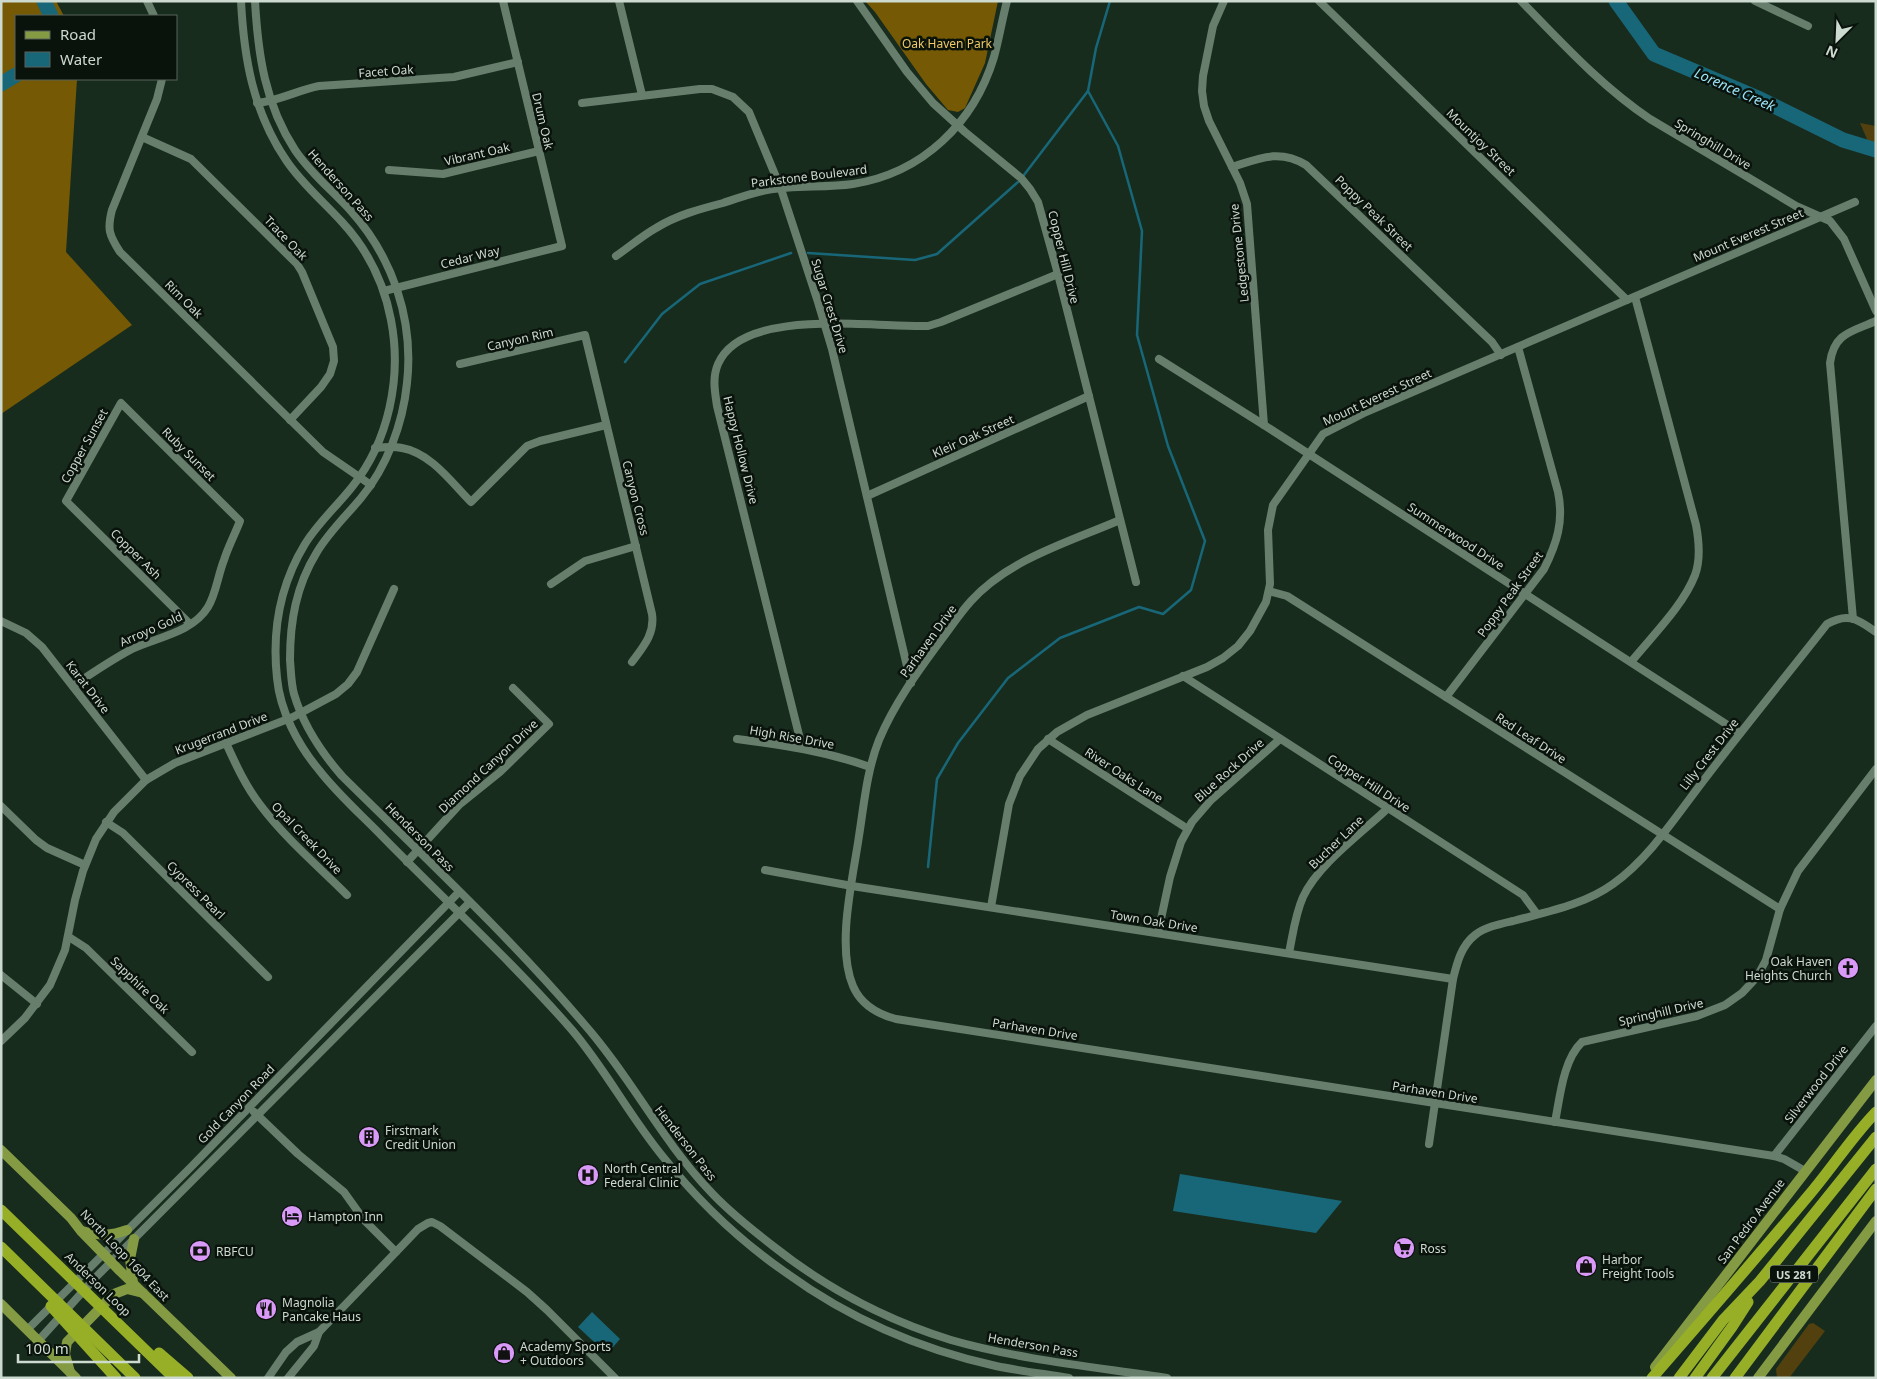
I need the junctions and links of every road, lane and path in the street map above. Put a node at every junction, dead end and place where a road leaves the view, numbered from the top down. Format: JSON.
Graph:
{"nodes":[{"id":1,"x":147,"y":1,"type":"edge"},
{"id":2,"x":241,"y":1,"type":"edge"},
{"id":3,"x":255,"y":1,"type":"edge"},
{"id":4,"x":503,"y":1,"type":"edge"},
{"id":5,"x":619,"y":1,"type":"edge"},
{"id":6,"x":857,"y":1,"type":"edge"},
{"id":7,"x":1006,"y":1,"type":"edge"},
{"id":8,"x":1224,"y":1,"type":"edge"},
{"id":9,"x":1319,"y":1,"type":"edge"},
{"id":10,"x":1521,"y":1,"type":"edge"},
{"id":11,"x":1754,"y":1,"type":"edge"},
{"id":12,"x":154,"y":15,"type":"edge"},
{"id":13,"x":1808,"y":26,"type":"dead end"},
{"id":14,"x":518,"y":62,"type":"junction"},
{"id":15,"x":162,"y":80,"type":"edge"},
{"id":16,"x":642,"y":96,"type":"junction"},
{"id":17,"x":271,"y":102,"type":"junction"},
{"id":18,"x":257,"y":103,"type":"junction"},
{"id":19,"x":582,"y":103,"type":"dead end"},
{"id":20,"x":957,"y":125,"type":"junction"},
{"id":21,"x":142,"y":137,"type":"junction"},
{"id":22,"x":539,"y":151,"type":"junction"},
{"id":23,"x":1232,"y":167,"type":"junction"},
{"id":24,"x":389,"y":170,"type":"dead end"},
{"id":25,"x":781,"y":188,"type":"junction"},
{"id":26,"x":1855,"y":202,"type":"dead end"},
{"id":27,"x":1822,"y":216,"type":"junction"},
{"id":28,"x":562,"y":246,"type":"joint"},
{"id":29,"x":616,"y":256,"type":"dead end"},
{"id":30,"x":1058,"y":274,"type":"junction"},
{"id":31,"x":397,"y":287,"type":"junction"},
{"id":32,"x":384,"y":291,"type":"junction"},
{"id":33,"x":1635,"y":297,"type":"junction"},
{"id":34,"x":1627,"y":300,"type":"junction"},
{"id":35,"x":1876,"y":311,"type":"edge"},
{"id":36,"x":1876,"y":321,"type":"edge"},
{"id":37,"x":825,"y":323,"type":"junction"},
{"id":38,"x":585,"y":335,"type":"joint"},
{"id":39,"x":1518,"y":347,"type":"junction"},
{"id":40,"x":1500,"y":355,"type":"junction"},
{"id":41,"x":1159,"y":359,"type":"dead end"},
{"id":42,"x":460,"y":364,"type":"dead end"},
{"id":43,"x":1089,"y":396,"type":"junction"},
{"id":44,"x":121,"y":403,"type":"joint"},
{"id":45,"x":290,"y":420,"type":"junction"},
{"id":46,"x":606,"y":425,"type":"junction"},
{"id":47,"x":1264,"y":425,"type":"junction"},
{"id":48,"x":391,"y":447,"type":"junction"},
{"id":49,"x":375,"y":448,"type":"junction"},
{"id":50,"x":1309,"y":455,"type":"junction"},
{"id":51,"x":359,"y":478,"type":"junction"},
{"id":52,"x":370,"y":486,"type":"junction"},
{"id":53,"x":867,"y":496,"type":"junction"},
{"id":54,"x":66,"y":501,"type":"joint"},
{"id":55,"x":1120,"y":520,"type":"junction"},
{"id":56,"x":240,"y":521,"type":"joint"},
{"id":57,"x":636,"y":546,"type":"junction"},
{"id":58,"x":1136,"y":582,"type":"dead end"},
{"id":59,"x":551,"y":584,"type":"dead end"},
{"id":60,"x":394,"y":589,"type":"dead end"},
{"id":61,"x":1269,"y":591,"type":"junction"},
{"id":62,"x":1526,"y":594,"type":"junction"},
{"id":63,"x":1853,"y":619,"type":"junction"},
{"id":64,"x":1,"y":622,"type":"edge"},
{"id":65,"x":190,"y":624,"type":"junction"},
{"id":66,"x":1876,"y":632,"type":"edge"},
{"id":67,"x":632,"y":662,"type":"dead end"},
{"id":68,"x":1631,"y":662,"type":"junction"},
{"id":69,"x":1183,"y":676,"type":"junction"},
{"id":70,"x":911,"y":683,"type":"junction"},
{"id":71,"x":73,"y":686,"type":"junction"},
{"id":72,"x":512,"y":688,"type":"dead end"},
{"id":73,"x":1446,"y":697,"type":"junction"},
{"id":74,"x":300,"y":712,"type":"junction"},
{"id":75,"x":288,"y":719,"type":"junction"},
{"id":76,"x":1740,"y":733,"type":"junction"},
{"id":77,"x":738,"y":739,"type":"dead end"},
{"id":78,"x":1048,"y":739,"type":"junction"},
{"id":79,"x":1280,"y":739,"type":"junction"},
{"id":80,"x":226,"y":743,"type":"junction"},
{"id":81,"x":802,"y":747,"type":"junction"},
{"id":82,"x":870,"y":767,"type":"junction"},
{"id":83,"x":1876,"y":769,"type":"edge"},
{"id":84,"x":146,"y":780,"type":"junction"},
{"id":85,"x":1,"y":806,"type":"edge"},
{"id":86,"x":1388,"y":808,"type":"junction"},
{"id":87,"x":106,"y":822,"type":"junction"},
{"id":88,"x":1188,"y":829,"type":"junction"},
{"id":89,"x":1661,"y":835,"type":"junction"},
{"id":90,"x":418,"y":851,"type":"junction"},
{"id":91,"x":407,"y":862,"type":"junction"},
{"id":92,"x":85,"y":865,"type":"junction"},
{"id":93,"x":765,"y":870,"type":"dead end"},
{"id":94,"x":852,"y":886,"type":"junction"},
{"id":95,"x":459,"y":892,"type":"junction"},
{"id":96,"x":347,"y":895,"type":"dead end"},
{"id":97,"x":448,"y":903,"type":"junction"},
{"id":98,"x":469,"y":903,"type":"junction"},
{"id":99,"x":991,"y":907,"type":"junction"},
{"id":100,"x":1780,"y":909,"type":"junction"},
{"id":101,"x":459,"y":913,"type":"junction"},
{"id":102,"x":1537,"y":914,"type":"junction"},
{"id":103,"x":1158,"y":933,"type":"junction"},
{"id":104,"x":69,"y":937,"type":"junction"},
{"id":105,"x":1289,"y":953,"type":"junction"},
{"id":106,"x":1,"y":975,"type":"edge"},
{"id":107,"x":268,"y":977,"type":"dead end"},
{"id":108,"x":1453,"y":979,"type":"junction"},
{"id":109,"x":38,"y":1004,"type":"junction"},
{"id":110,"x":1876,"y":1026,"type":"edge"},
{"id":111,"x":1,"y":1042,"type":"edge"},
{"id":112,"x":192,"y":1052,"type":"dead end"},
{"id":113,"x":1876,"y":1080,"type":"edge"},
{"id":114,"x":1436,"y":1103,"type":"junction"},
{"id":115,"x":249,"y":1107,"type":"junction"},
{"id":116,"x":1876,"y":1112,"type":"edge"},
{"id":117,"x":257,"y":1115,"type":"junction"},
{"id":118,"x":1555,"y":1122,"type":"junction"},
{"id":119,"x":1876,"y":1137,"type":"edge"},
{"id":120,"x":1429,"y":1144,"type":"dead end"},
{"id":121,"x":1,"y":1150,"type":"edge"},
{"id":122,"x":1774,"y":1156,"type":"junction"},
{"id":123,"x":1876,"y":1170,"type":"edge"},
{"id":124,"x":1804,"y":1171,"type":"junction"},
{"id":125,"x":1876,"y":1189,"type":"edge"},
{"id":126,"x":1,"y":1210,"type":"edge"},
{"id":127,"x":1876,"y":1221,"type":"edge"},
{"id":128,"x":127,"y":1230,"type":"junction"},
{"id":129,"x":81,"y":1231,"type":"junction"},
{"id":130,"x":134,"y":1239,"type":"junction"},
{"id":131,"x":1,"y":1249,"type":"edge"},
{"id":132,"x":396,"y":1252,"type":"junction"},
{"id":133,"x":104,"y":1254,"type":"junction"},
{"id":134,"x":112,"y":1262,"type":"junction"},
{"id":135,"x":1760,"y":1281,"type":"junction"},
{"id":136,"x":133,"y":1283,"type":"junction"},
{"id":137,"x":832,"y":1288,"type":"junction"},
{"id":138,"x":87,"y":1292,"type":"junction"},
{"id":139,"x":144,"y":1293,"type":"junction"},
{"id":140,"x":829,"y":1302,"type":"junction"},
{"id":141,"x":1,"y":1304,"type":"edge"},
{"id":142,"x":28,"y":1329,"type":"junction"},
{"id":143,"x":319,"y":1332,"type":"junction"},
{"id":144,"x":39,"y":1340,"type":"junction"},
{"id":145,"x":971,"y":1345,"type":"junction"},
{"id":146,"x":968,"y":1359,"type":"junction"},
{"id":147,"x":1111,"y":1374,"type":"edge"},
{"id":148,"x":73,"y":1375,"type":"edge"},
{"id":149,"x":1760,"y":1377,"type":"edge"},
{"id":150,"x":116,"y":1378,"type":"edge"},
{"id":151,"x":134,"y":1378,"type":"edge"},
{"id":152,"x":174,"y":1378,"type":"edge"},
{"id":153,"x":188,"y":1378,"type":"edge"},
{"id":154,"x":231,"y":1378,"type":"edge"},
{"id":155,"x":268,"y":1378,"type":"edge"},
{"id":156,"x":288,"y":1378,"type":"edge"},
{"id":157,"x":615,"y":1378,"type":"edge"},
{"id":158,"x":1069,"y":1378,"type":"edge"},
{"id":159,"x":1167,"y":1378,"type":"edge"},
{"id":160,"x":1647,"y":1378,"type":"edge"},
{"id":161,"x":1652,"y":1378,"type":"edge"},
{"id":162,"x":1679,"y":1378,"type":"edge"},
{"id":163,"x":1695,"y":1378,"type":"edge"},
{"id":164,"x":1712,"y":1378,"type":"edge"},
{"id":165,"x":1736,"y":1378,"type":"edge"}],
"edges":[{"from":1,"to":12,"type":"street"},
{"from":2,"to":18,"type":"street","name":"Henderson Pass"},
{"from":3,"to":17,"type":"street","name":"Henderson Pass"},
{"from":4,"to":14,"type":"street","name":"Drum Oak"},
{"from":5,"to":16,"type":"street"},
{"from":6,"to":20,"type":"street","name":"Copper Hill Drive"},
{"from":7,"to":20,"type":"street","name":"Parkstone Boulevard"},
{"from":8,"to":23,"type":"street","name":"Ledgestone Drive"},
{"from":9,"to":34,"type":"street","name":"Mountjoy Street"},
{"from":10,"to":27,"type":"street","name":"Springhill Drive"},
{"from":11,"to":13,"type":"street"},
{"from":14,"to":17,"type":"street","name":"Facet Oak"},
{"from":14,"to":22,"type":"street","name":"Drum Oak"},
{"from":15,"to":21,"type":"street","name":"Rim Oak"},
{"from":16,"to":19,"type":"street","name":"Sugar Crest Drive"},
{"from":16,"to":25,"type":"street","name":"Sugar Crest Drive"},
{"from":17,"to":18,"type":"street","name":"Facet Oak"},
{"from":17,"to":31,"type":"street","name":"Henderson Pass"},
{"from":18,"to":32,"type":"street","name":"Henderson Pass"},
{"from":20,"to":25,"type":"street","name":"Parkstone Boulevard"},
{"from":20,"to":30,"type":"street","name":"Copper Hill Drive"},
{"from":21,"to":45,"type":"street","name":"Rim Oak"},
{"from":21,"to":45,"type":"street","name":"Trace Oak"},
{"from":22,"to":24,"type":"street","name":"Vibrant Oak"},
{"from":22,"to":28,"type":"street","name":"Drum Oak"},
{"from":23,"to":40,"type":"street","name":"Poppy Peak Street"},
{"from":23,"to":47,"type":"street","name":"Ledgestone Drive"},
{"from":25,"to":29,"type":"street","name":"Parkstone Boulevard"},
{"from":25,"to":37,"type":"street","name":"Sugar Crest Drive"},
{"from":26,"to":27,"type":"street","name":"Mount Everest Street"},
{"from":27,"to":33,"type":"street","name":"Mount Everest Street"},
{"from":27,"to":35,"type":"street","name":"Springhill Drive"},
{"from":28,"to":31,"type":"street","name":"Cedar Way"},
{"from":30,"to":37,"type":"street","name":"Happy Hollow Drive"},
{"from":30,"to":43,"type":"street","name":"Copper Hill Drive"},
{"from":31,"to":32,"type":"street","name":"Cedar Way"},
{"from":31,"to":48,"type":"street","name":"Henderson Pass"},
{"from":32,"to":49,"type":"street","name":"Henderson Pass"},
{"from":33,"to":34,"type":"street","name":"Mount Everest Street"},
{"from":33,"to":68,"type":"street"},
{"from":34,"to":39,"type":"street","name":"Mount Everest Street"},
{"from":36,"to":63,"type":"street"},
{"from":37,"to":53,"type":"street","name":"Sugar Crest Drive"},
{"from":37,"to":81,"type":"street","name":"Happy Hollow Drive"},
{"from":38,"to":42,"type":"street","name":"Canyon Rim"},
{"from":38,"to":46,"type":"street","name":"Canyon Cross"},
{"from":39,"to":40,"type":"street","name":"Mount Everest Street"},
{"from":39,"to":62,"type":"street","name":"Poppy Peak Street"},
{"from":40,"to":50,"type":"street","name":"Mount Everest Street"},
{"from":41,"to":47,"type":"street","name":"Summerwood Drive"},
{"from":43,"to":53,"type":"street","name":"Kleir Oak Street"},
{"from":43,"to":55,"type":"street","name":"Copper Hill Drive"},
{"from":44,"to":54,"type":"street","name":"Copper Sunset"},
{"from":44,"to":56,"type":"street","name":"Ruby Sunset"},
{"from":45,"to":51,"type":"street","name":"Rim Oak"},
{"from":46,"to":48,"type":"street"},
{"from":46,"to":57,"type":"street","name":"Canyon Cross"},
{"from":47,"to":50,"type":"street","name":"Summerwood Drive"},
{"from":48,"to":49,"type":"street"},
{"from":48,"to":52,"type":"street","name":"Henderson Pass"},
{"from":49,"to":51,"type":"street","name":"Henderson Pass"},
{"from":50,"to":61,"type":"street","name":"Mount Everest Street"},
{"from":50,"to":62,"type":"street","name":"Summerwood Drive"},
{"from":51,"to":52,"type":"street","name":"Rim Oak"},
{"from":51,"to":75,"type":"street","name":"Henderson Pass"},
{"from":52,"to":74,"type":"street","name":"Henderson Pass"},
{"from":53,"to":70,"type":"street","name":"Sugar Crest Drive"},
{"from":54,"to":65,"type":"street","name":"Copper Ash"},
{"from":55,"to":58,"type":"street","name":"Copper Hill Drive"},
{"from":55,"to":70,"type":"street","name":"Parhaven Drive"},
{"from":56,"to":65,"type":"street","name":"Arroyo Gold"},
{"from":57,"to":59,"type":"street"},
{"from":57,"to":67,"type":"street","name":"Canyon Cross"},
{"from":60,"to":74,"type":"street","name":"Krugerrand Drive"},
{"from":61,"to":69,"type":"street","name":"Mount Everest Street"},
{"from":61,"to":73,"type":"street","name":"Red Leaf Drive"},
{"from":62,"to":68,"type":"street","name":"Summerwood Drive"},
{"from":62,"to":73,"type":"street","name":"Poppy Peak Street"},
{"from":63,"to":66,"type":"street"},
{"from":63,"to":76,"type":"street","name":"Lilly Crest Drive"},
{"from":64,"to":71,"type":"street","name":"Karat Drive"},
{"from":65,"to":71,"type":"street","name":"Arroyo Gold"},
{"from":68,"to":76,"type":"street","name":"Summerwood Drive"},
{"from":69,"to":78,"type":"street","name":"Mount Everest Street"},
{"from":69,"to":79,"type":"street","name":"Copper Hill Drive"},
{"from":70,"to":82,"type":"street","name":"Parhaven Drive"},
{"from":71,"to":84,"type":"street","name":"Karat Drive"},
{"from":72,"to":90,"type":"street","name":"Diamond Canyon Drive"},
{"from":73,"to":89,"type":"street","name":"Red Leaf Drive"},
{"from":74,"to":75,"type":"street","name":"Krugerrand Drive"},
{"from":74,"to":90,"type":"street","name":"Henderson Pass"},
{"from":75,"to":80,"type":"street","name":"Krugerrand Drive"},
{"from":75,"to":91,"type":"street","name":"Henderson Pass"},
{"from":76,"to":89,"type":"street","name":"Lilly Crest Drive"},
{"from":77,"to":81,"type":"street","name":"High Rise Drive"},
{"from":78,"to":88,"type":"street","name":"River Oaks Lane"},
{"from":78,"to":99,"type":"street","name":"Mount Everest Street"},
{"from":79,"to":86,"type":"street","name":"Copper Hill Drive"},
{"from":79,"to":88,"type":"street","name":"Blue Rock Drive"},
{"from":80,"to":84,"type":"street","name":"Krugerrand Drive"},
{"from":80,"to":96,"type":"street","name":"Opal Creek Drive"},
{"from":81,"to":82,"type":"street","name":"High Rise Drive"},
{"from":82,"to":94,"type":"street","name":"Parhaven Drive"},
{"from":83,"to":100,"type":"street","name":"Springhill Drive"},
{"from":84,"to":87,"type":"street","name":"Krugerrand Drive"},
{"from":85,"to":92,"type":"street"},
{"from":86,"to":102,"type":"street","name":"Copper Hill Drive"},
{"from":86,"to":105,"type":"street","name":"Bucher Lane"},
{"from":87,"to":92,"type":"street","name":"Krugerrand Drive"},
{"from":87,"to":107,"type":"street","name":"Cypress Pearl"},
{"from":88,"to":103,"type":"street","name":"Blue Rock Drive"},
{"from":89,"to":100,"type":"street","name":"Red Leaf Drive"},
{"from":89,"to":102,"type":"street","name":"Lilly Crest Drive"},
{"from":90,"to":91,"type":"street","name":"Diamond Canyon Drive"},
{"from":90,"to":95,"type":"street","name":"Henderson Pass"},
{"from":91,"to":97,"type":"street","name":"Henderson Pass"},
{"from":92,"to":104,"type":"street","name":"Krugerrand Drive"},
{"from":93,"to":94,"type":"street","name":"Town Oak Drive"},
{"from":94,"to":99,"type":"street","name":"Town Oak Drive"},
{"from":94,"to":114,"type":"street","name":"Parhaven Drive"},
{"from":95,"to":97,"type":"street","name":"Gold Canyon Road"},
{"from":95,"to":98,"type":"street","name":"Henderson Pass"},
{"from":97,"to":101,"type":"street","name":"Henderson Pass"},
{"from":97,"to":115,"type":"street","name":"Gold Canyon Road"},
{"from":98,"to":101,"type":"street","name":"Gold Canyon Road"},
{"from":98,"to":137,"type":"street","name":"Henderson Pass"},
{"from":99,"to":103,"type":"street","name":"Town Oak Drive"},
{"from":100,"to":118,"type":"street","name":"Springhill Drive"},
{"from":101,"to":117,"type":"street","name":"Gold Canyon Road"},
{"from":101,"to":140,"type":"street","name":"Henderson Pass"},
{"from":102,"to":108,"type":"street","name":"Lilly Crest Drive"},
{"from":103,"to":105,"type":"street","name":"Town Oak Drive"},
{"from":104,"to":109,"type":"street","name":"Krugerrand Drive"},
{"from":104,"to":112,"type":"street","name":"Sapphire Oak"},
{"from":105,"to":108,"type":"street","name":"Town Oak Drive"},
{"from":106,"to":109,"type":"street"},
{"from":108,"to":114,"type":"street","name":"Lilly Crest Drive"},
{"from":109,"to":111,"type":"street","name":"Krugerrand Drive"},
{"from":110,"to":122,"type":"street","name":"Silverwood Drive"},
{"from":113,"to":124,"type":"main road","name":"San Pedro Avenue"},
{"from":114,"to":118,"type":"street","name":"Parhaven Drive"},
{"from":114,"to":120,"type":"street","name":"Lilly Crest Drive"},
{"from":115,"to":117,"type":"street"},
{"from":115,"to":128,"type":"street","name":"Gold Canyon Road"},
{"from":116,"to":161,"type":"highway"},
{"from":117,"to":130,"type":"street","name":"Gold Canyon Road"},
{"from":117,"to":132,"type":"street"},
{"from":118,"to":122,"type":"street","name":"Parhaven Drive"},
{"from":119,"to":135,"type":"highway","number":"US 281"},
{"from":121,"to":129,"type":"main road","name":"North Loop 1604 East"},
{"from":122,"to":124,"type":"street","name":"Parhaven Drive"},
{"from":123,"to":164,"type":"highway","number":"US 281"},
{"from":124,"to":160,"type":"main road","name":"San Pedro Avenue"},
{"from":125,"to":165,"type":"highway"},
{"from":126,"to":138,"type":"highway","name":"Anderson Loop"},
{"from":127,"to":149,"type":"main road"},
{"from":128,"to":129,"type":"main road"},
{"from":128,"to":133,"type":"street","name":"Gold Canyon Road"},
{"from":129,"to":133,"type":"main road","name":"North Loop 1604 East"},
{"from":130,"to":134,"type":"street","name":"Gold Canyon Road"},
{"from":130,"to":136,"type":"main road"},
{"from":131,"to":150,"type":"highway"},
{"from":131,"to":151,"type":"highway"},
{"from":132,"to":143,"type":"street"},
{"from":132,"to":157,"type":"street"},
{"from":133,"to":134,"type":"main road","name":"North Loop 1604 East"},
{"from":133,"to":142,"type":"street","name":"Gold Canyon Road"},
{"from":134,"to":136,"type":"main road","name":"North Loop 1604 East"},
{"from":134,"to":144,"type":"street","name":"Gold Canyon Road"},
{"from":135,"to":162,"type":"highway","number":"US 281"},
{"from":135,"to":163,"type":"highway"},
{"from":136,"to":139,"type":"main road","name":"North Loop 1604 East"},
{"from":137,"to":140,"type":"street"},
{"from":137,"to":145,"type":"street","name":"Henderson Pass"},
{"from":138,"to":152,"type":"highway","name":"Anderson Loop"},
{"from":138,"to":153,"type":"highway"},
{"from":139,"to":148,"type":"main road"},
{"from":139,"to":154,"type":"main road","name":"North Loop 1604 East"},
{"from":140,"to":146,"type":"street","name":"Henderson Pass"},
{"from":141,"to":142,"type":"main road"},
{"from":142,"to":144,"type":"main road"},
{"from":143,"to":155,"type":"street"},
{"from":143,"to":156,"type":"street"},
{"from":144,"to":148,"type":"main road"},
{"from":145,"to":146,"type":"street"},
{"from":145,"to":147,"type":"street","name":"Henderson Pass"},
{"from":146,"to":158,"type":"street","name":"Henderson Pass"},
{"from":147,"to":159,"type":"street","name":"Henderson Pass"}]}
